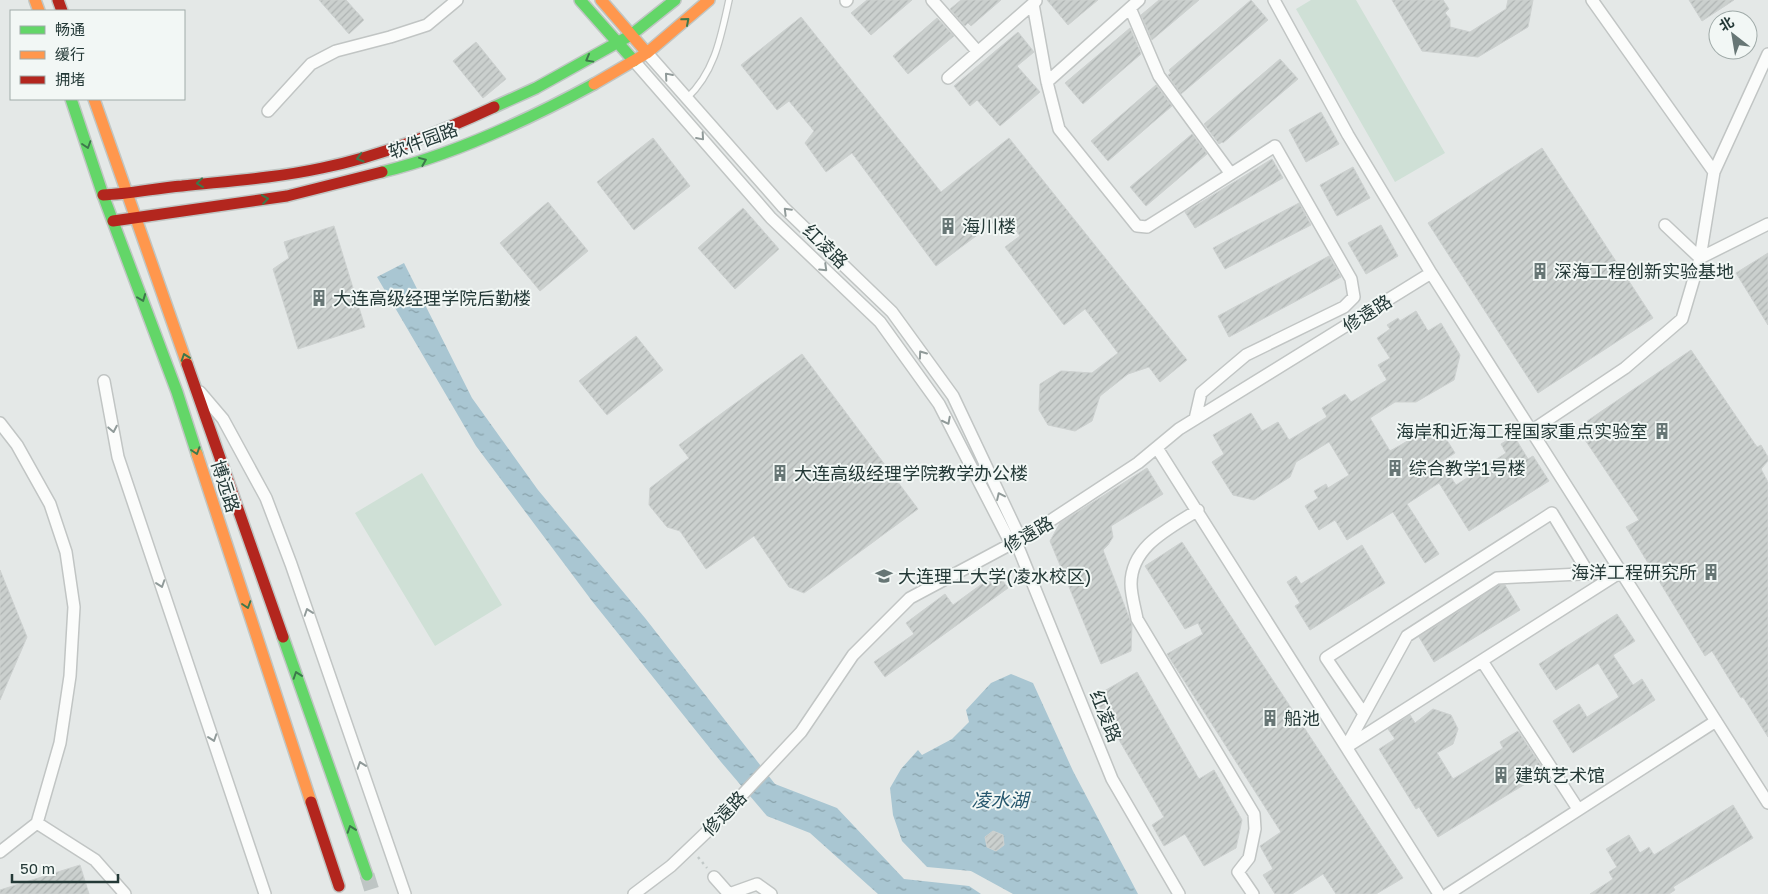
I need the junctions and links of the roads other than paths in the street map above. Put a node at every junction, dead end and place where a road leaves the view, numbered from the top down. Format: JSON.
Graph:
{"nodes":[{"id":1,"x":457,"y":0,"type":"edge"},
{"id":2,"x":580,"y":0,"type":"edge"},
{"id":3,"x":601,"y":0,"type":"edge"},
{"id":4,"x":675,"y":0,"type":"edge"},
{"id":5,"x":709,"y":0,"type":"edge"},
{"id":6,"x":729,"y":0,"type":"edge"},
{"id":7,"x":932,"y":0,"type":"edge"},
{"id":8,"x":1274,"y":0,"type":"edge"},
{"id":9,"x":1592,"y":0,"type":"edge"},
{"id":10,"x":1035,"y":2,"type":"edge"},
{"id":11,"x":1135,"y":4,"type":"edge"},
{"id":12,"x":631,"y":35,"type":"junction"},
{"id":13,"x":618,"y":43,"type":"junction"},
{"id":14,"x":978,"y":52,"type":"junction"},
{"id":15,"x":647,"y":53,"type":"junction"},
{"id":16,"x":1768,"y":54,"type":"edge"},
{"id":17,"x":634,"y":61,"type":"junction"},
{"id":18,"x":948,"y":78,"type":"dead end"},
{"id":19,"x":1047,"y":82,"type":"junction"},
{"id":20,"x":687,"y":98,"type":"junction"},
{"id":21,"x":71,"y":100,"type":"edge"},
{"id":22,"x":94,"y":100,"type":"edge"},
{"id":23,"x":268,"y":111,"type":"dead end"},
{"id":24,"x":1714,"y":172,"type":"junction"},
{"id":25,"x":1231,"y":174,"type":"junction"},
{"id":26,"x":127,"y":194,"type":"junction"},
{"id":27,"x":103,"y":195,"type":"junction"},
{"id":28,"x":136,"y":217,"type":"junction"},
{"id":29,"x":113,"y":221,"type":"junction"},
{"id":30,"x":1768,"y":224,"type":"edge"},
{"id":31,"x":1664,"y":225,"type":"dead end"},
{"id":32,"x":1700,"y":258,"type":"junction"},
{"id":33,"x":1431,"y":273,"type":"junction"},
{"id":34,"x":104,"y":381,"type":"dead end"},
{"id":35,"x":195,"y":386,"type":"junction"},
{"id":36,"x":1195,"y":419,"type":"junction"},
{"id":37,"x":0,"y":423,"type":"edge"},
{"id":38,"x":1531,"y":430,"type":"junction"},
{"id":39,"x":1157,"y":448,"type":"junction"},
{"id":40,"x":1198,"y":510,"type":"junction"},
{"id":41,"x":1016,"y":542,"type":"junction"},
{"id":42,"x":1621,"y":572,"type":"junction"},
{"id":43,"x":1589,"y":574,"type":"junction"},
{"id":44,"x":1482,"y":661,"type":"junction"},
{"id":45,"x":1364,"y":714,"type":"junction"},
{"id":46,"x":1716,"y":721,"type":"junction"},
{"id":47,"x":1346,"y":747,"type":"junction"},
{"id":48,"x":1768,"y":803,"type":"edge"},
{"id":49,"x":1578,"y":809,"type":"junction"},
{"id":50,"x":37,"y":823,"type":"junction"},
{"id":51,"x":0,"y":852,"type":"edge"},
{"id":52,"x":367,"y":875,"type":"tunnel mouth"},
{"id":53,"x":714,"y":877,"type":"road end"},
{"id":54,"x":339,"y":886,"type":"dead end"},
{"id":55,"x":125,"y":894,"type":"edge"},
{"id":56,"x":265,"y":894,"type":"edge"},
{"id":57,"x":405,"y":894,"type":"edge"},
{"id":58,"x":634,"y":894,"type":"edge"},
{"id":59,"x":729,"y":894,"type":"edge"},
{"id":60,"x":771,"y":894,"type":"edge"},
{"id":61,"x":1179,"y":894,"type":"edge"},
{"id":62,"x":1253,"y":894,"type":"edge"},
{"id":63,"x":1439,"y":894,"type":"edge"},
{"id":64,"x":1448,"y":894,"type":"edge"}],
"edges":[{"from":1,"to":23,"type":"street"},
{"from":2,"to":13,"type":"main road","name":"红凌路"},
{"from":3,"to":12,"type":"main road","name":"红凌路"},
{"from":4,"to":12,"type":"main road","name":"软件园路"},
{"from":15,"to":5,"type":"main road","name":"软件园路","one_way":true},
{"from":6,"to":20,"type":"lane"},
{"from":7,"to":14,"type":"street"},
{"from":8,"to":33,"type":"street"},
{"from":9,"to":24,"type":"street"},
{"from":10,"to":14,"type":"street"},
{"from":10,"to":19,"type":"street"},
{"from":11,"to":19,"type":"street"},
{"from":11,"to":25,"type":"street"},
{"from":12,"to":13,"type":"main road","name":"软件园路"},
{"from":12,"to":15,"type":"main road","name":"红凌路"},
{"from":13,"to":17,"type":"main road","name":"红凌路"},
{"from":13,"to":26,"type":"main road","name":"软件园路","one_way":true},
{"from":14,"to":18,"type":"street"},
{"from":15,"to":17,"type":"main road","name":"软件园路"},
{"from":20,"to":15,"type":"street","name":"红凌路","one_way":true},
{"from":16,"to":24,"type":"street"},
{"from":28,"to":17,"type":"main road","name":"软件园路","one_way":true},
{"from":17,"to":41,"type":"street","name":"红凌路","one_way":true},
{"from":19,"to":25,"type":"street"},
{"from":41,"to":20,"type":"street","name":"红凌路","one_way":true},
{"from":21,"to":27,"type":"main road","name":"博远路","one_way":true},
{"from":22,"to":26,"type":"main road","name":"博远路"},
{"from":24,"to":32,"type":"street"},
{"from":25,"to":36,"type":"street"},
{"from":26,"to":27,"type":"main road","name":"软件园路"},
{"from":26,"to":28,"type":"main road","name":"博远路"},
{"from":27,"to":29,"type":"main road","name":"博远路"},
{"from":28,"to":29,"type":"main road","name":"软件园路"},
{"from":35,"to":28,"type":"main road","name":"博远路","one_way":true},
{"from":29,"to":54,"type":"main road","name":"博远路","one_way":true},
{"from":30,"to":32,"type":"street"},
{"from":31,"to":32,"type":"street"},
{"from":32,"to":38,"type":"street"},
{"from":33,"to":36,"type":"street","name":"修遠路"},
{"from":33,"to":38,"type":"street"},
{"from":34,"to":56,"type":"street","one_way":true},
{"from":52,"to":35,"type":"main road","name":"博远路","one_way":true},
{"from":57,"to":35,"type":"street","one_way":true},
{"from":36,"to":39,"type":"street","name":"修遠路"},
{"from":37,"to":50,"type":"street"},
{"from":38,"to":42,"type":"street"},
{"from":39,"to":40,"type":"street"},
{"from":39,"to":41,"type":"street","name":"修遠路"},
{"from":40,"to":47,"type":"street"},
{"from":40,"to":62,"type":"street"},
{"from":41,"to":58,"type":"street","name":"修遠路"},
{"from":41,"to":61,"type":"street","name":"红凌路"},
{"from":42,"to":43,"type":"street"},
{"from":42,"to":44,"type":"street"},
{"from":42,"to":46,"type":"street"},
{"from":43,"to":45,"type":"street"},
{"from":43,"to":45,"type":"street"},
{"from":44,"to":47,"type":"street"},
{"from":44,"to":49,"type":"street"},
{"from":45,"to":47,"type":"street"},
{"from":46,"to":48,"type":"street"},
{"from":46,"to":49,"type":"street"},
{"from":47,"to":63,"type":"street"},
{"from":49,"to":64,"type":"street"},
{"from":50,"to":51,"type":"street"},
{"from":50,"to":55,"type":"street"},
{"from":53,"to":59,"type":"street"},
{"from":59,"to":60,"type":"street"}]}
